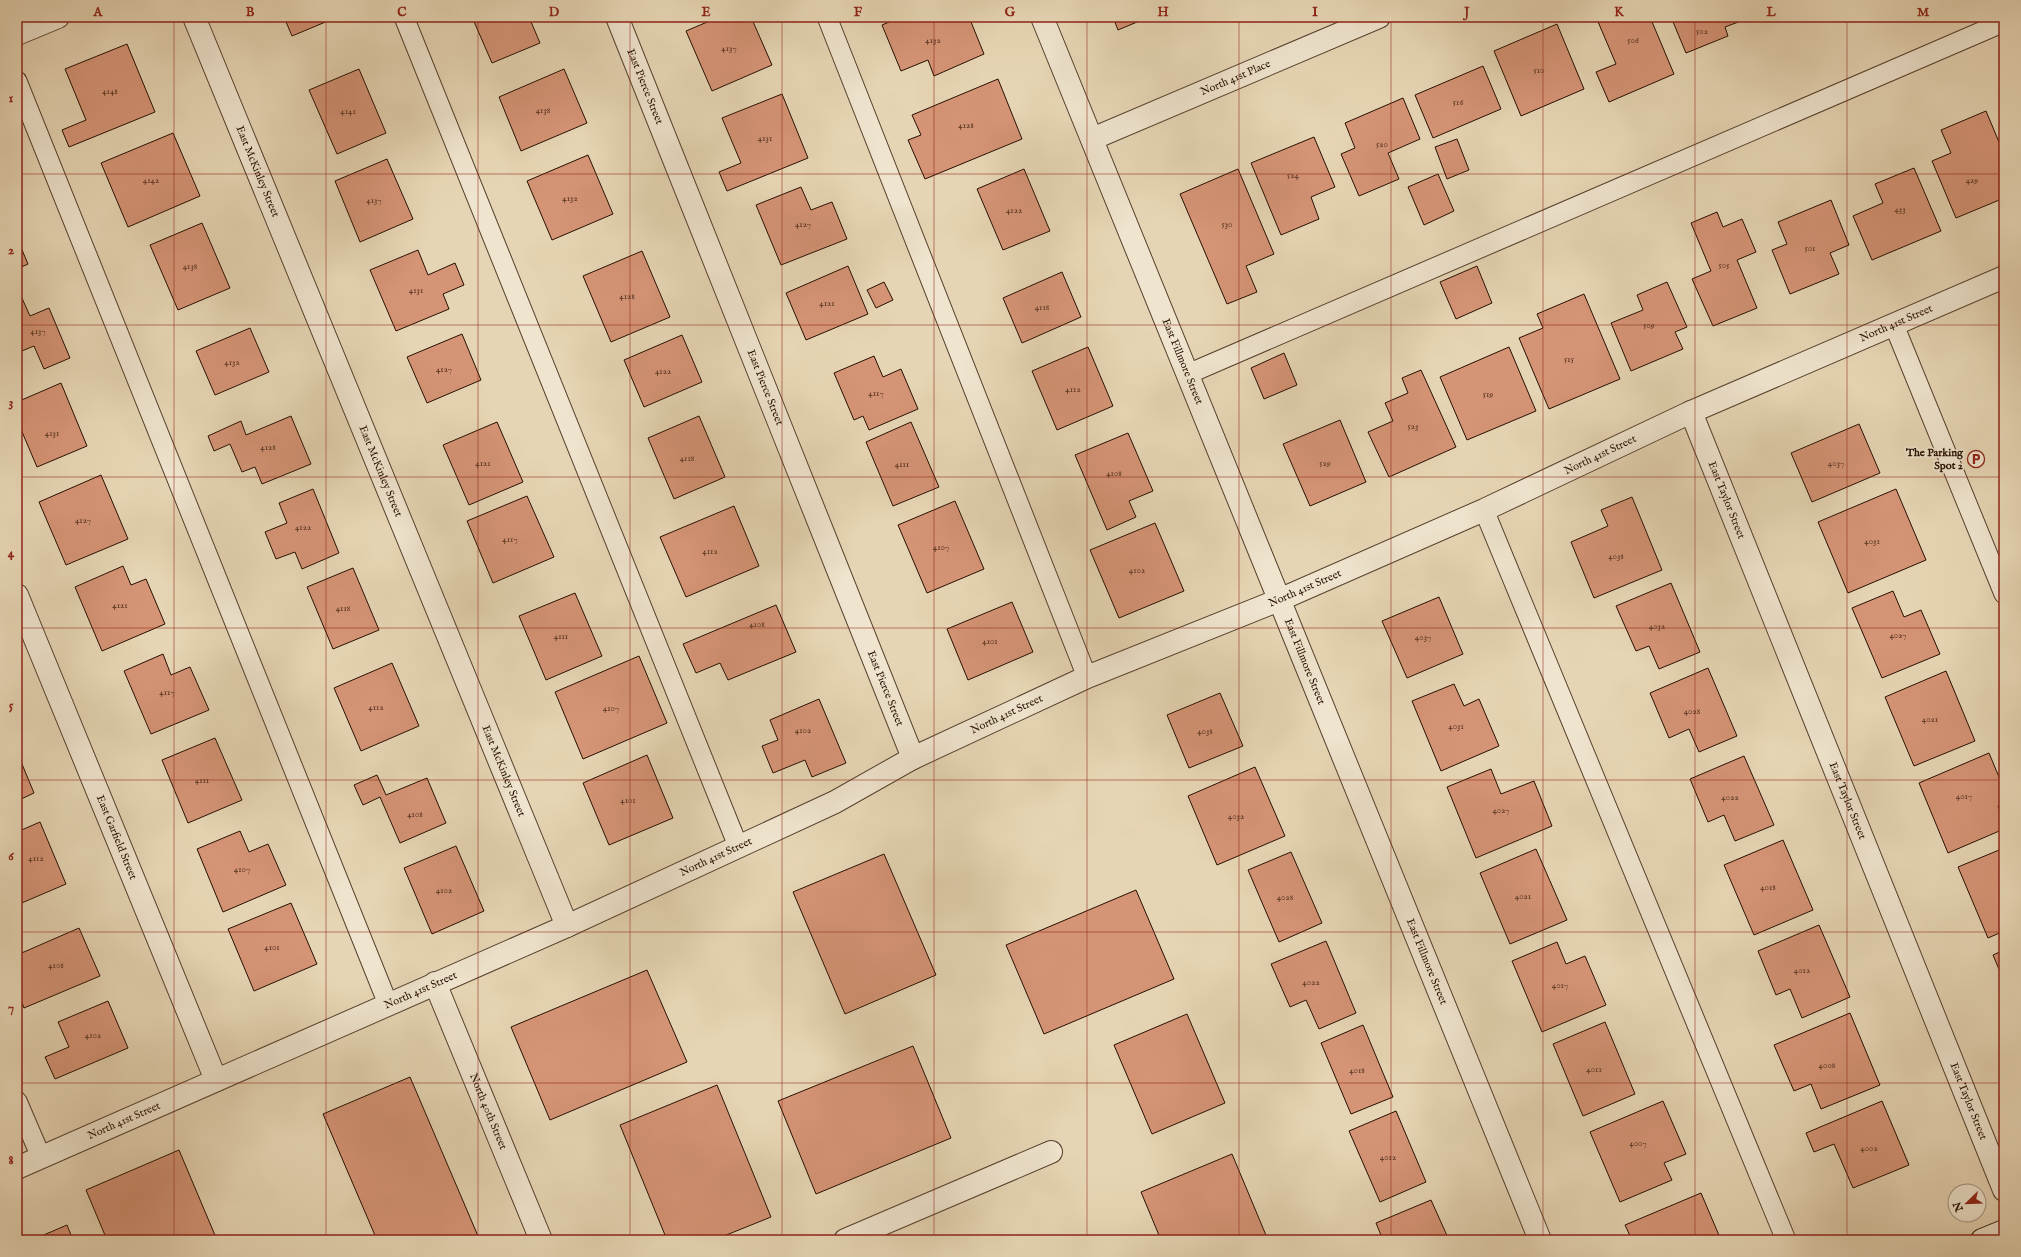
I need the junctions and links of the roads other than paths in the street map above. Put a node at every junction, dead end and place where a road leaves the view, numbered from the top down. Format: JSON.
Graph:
{"nodes":[{"id":1,"x":58,"y":17,"type":"edge"},
{"id":2,"x":194,"y":17,"type":"edge"},
{"id":3,"x":404,"y":17,"type":"edge"},
{"id":4,"x":617,"y":17,"type":"edge"},
{"id":5,"x":827,"y":17,"type":"edge"},
{"id":6,"x":1042,"y":17,"type":"edge"},
{"id":7,"x":1379,"y":17,"type":"edge"},
{"id":8,"x":2004,"y":22,"type":"edge"},
{"id":9,"x":17,"y":34,"type":"edge"},
{"id":10,"x":17,"y":81,"type":"edge"},
{"id":11,"x":1092,"y":139,"type":"junction"},
{"id":12,"x":2004,"y":277,"type":"edge"},
{"id":13,"x":1894,"y":325,"type":"junction"},
{"id":14,"x":1188,"y":374,"type":"junction"},
{"id":15,"x":1691,"y":412,"type":"junction"},
{"id":16,"x":1484,"y":510,"type":"junction"},
{"id":17,"x":2004,"y":594,"type":"edge"},
{"id":18,"x":17,"y":595,"type":"edge"},
{"id":19,"x":1279,"y":600,"type":"junction"},
{"id":20,"x":1087,"y":677,"type":"junction"},
{"id":21,"x":913,"y":758,"type":"junction"},
{"id":22,"x":738,"y":846,"type":"junction"},
{"id":23,"x":567,"y":926,"type":"junction"},
{"id":24,"x":435,"y":983,"type":"junction"},
{"id":25,"x":388,"y":1004,"type":"junction"},
{"id":26,"x":216,"y":1080,"type":"junction"},
{"id":27,"x":17,"y":1100,"type":"edge"},
{"id":28,"x":1051,"y":1152,"type":"dead end"},
{"id":29,"x":40,"y":1158,"type":"junction"},
{"id":30,"x":17,"y":1168,"type":"edge"},
{"id":31,"x":2004,"y":1190,"type":"edge"},
{"id":32,"x":2004,"y":1231,"type":"edge"},
{"id":33,"x":541,"y":1240,"type":"edge"},
{"id":34,"x":845,"y":1240,"type":"edge"},
{"id":35,"x":1540,"y":1240,"type":"edge"},
{"id":36,"x":1786,"y":1240,"type":"edge"},
{"id":37,"x":1982,"y":1240,"type":"edge"}],
"edges":[{"from":1,"to":9,"type":"street"},
{"from":2,"to":23,"type":"street","name":"East McKinley Street"},
{"from":3,"to":22,"type":"lane"},
{"from":4,"to":21,"type":"street","name":"East Pierce Street"},
{"from":5,"to":20,"type":"lane"},
{"from":6,"to":11,"type":"street","name":"East Fillmore Street"},
{"from":7,"to":11,"type":"street","name":"North 41st Place"},
{"from":8,"to":14,"type":"lane"},
{"from":10,"to":25,"type":"lane"},
{"from":11,"to":14,"type":"street","name":"East Fillmore Street"},
{"from":12,"to":13,"type":"street","name":"North 41st Street"},
{"from":13,"to":15,"type":"street","name":"North 41st Street"},
{"from":13,"to":17,"type":"lane"},
{"from":14,"to":19,"type":"street","name":"East Fillmore Street"},
{"from":15,"to":16,"type":"street","name":"North 41st Street"},
{"from":15,"to":31,"type":"street","name":"East Taylor Street"},
{"from":16,"to":19,"type":"street","name":"North 41st Street"},
{"from":16,"to":36,"type":"lane"},
{"from":18,"to":26,"type":"street","name":"East Garfield Street"},
{"from":19,"to":20,"type":"street","name":"North 41st Street"},
{"from":19,"to":35,"type":"street","name":"East Fillmore Street"},
{"from":20,"to":21,"type":"street","name":"North 41st Street"},
{"from":21,"to":22,"type":"street","name":"North 41st Street"},
{"from":22,"to":23,"type":"street","name":"North 41st Street"},
{"from":23,"to":24,"type":"street","name":"North 41st Street"},
{"from":24,"to":25,"type":"street","name":"North 41st Street"},
{"from":24,"to":33,"type":"street","name":"North 40th Street"},
{"from":25,"to":26,"type":"street","name":"North 41st Street"},
{"from":26,"to":29,"type":"street","name":"North 41st Street"},
{"from":27,"to":29,"type":"lane"},
{"from":28,"to":34,"type":"street"},
{"from":29,"to":30,"type":"street","name":"North 41st Street"},
{"from":32,"to":37,"type":"street"}]}
